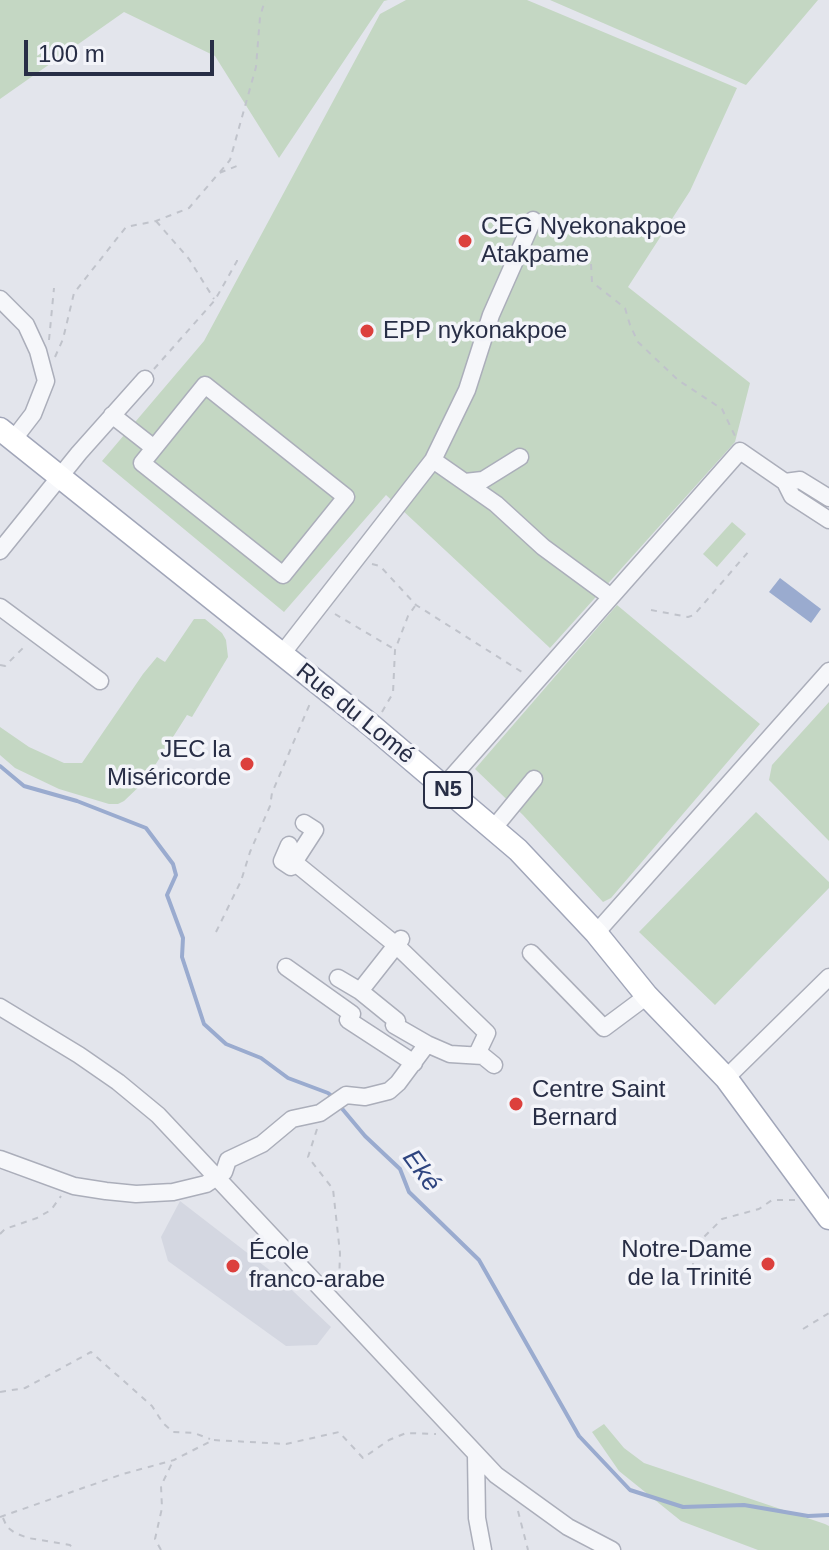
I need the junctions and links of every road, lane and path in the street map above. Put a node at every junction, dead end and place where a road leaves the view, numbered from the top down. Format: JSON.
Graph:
{"nodes":[{"id":1,"x":265,"y":0,"type":"edge"},
{"id":2,"x":237,"y":166,"type":"dead end"},
{"id":3,"x":219,"y":173,"type":"junction"},
{"id":4,"x":533,"y":220,"type":"dead end"},
{"id":5,"x":156,"y":221,"type":"junction"},
{"id":6,"x":237,"y":255,"type":"dead end"},
{"id":7,"x":591,"y":264,"type":"dead end"},
{"id":8,"x":54,"y":288,"type":"dead end"},
{"id":9,"x":0,"y":299,"type":"edge"},
{"id":10,"x":215,"y":300,"type":"junction"},
{"id":11,"x":49,"y":350,"type":"dead end"},
{"id":12,"x":145,"y":379,"type":"joint"},
{"id":13,"x":46,"y":381,"type":"junction"},
{"id":14,"x":112,"y":415,"type":"junction"},
{"id":15,"x":7,"y":434,"type":"edge"},
{"id":16,"x":154,"y":448,"type":"junction"},
{"id":17,"x":740,"y":451,"type":"junction"},
{"id":18,"x":520,"y":457,"type":"dead end"},
{"id":19,"x":433,"y":460,"type":"junction"},
{"id":20,"x":61,"y":476,"type":"junction"},
{"id":21,"x":465,"y":482,"type":"junction"},
{"id":22,"x":785,"y":482,"type":"junction"},
{"id":23,"x":829,"y":498,"type":"edge"},
{"id":24,"x":829,"y":520,"type":"edge"},
{"id":25,"x":0,"y":551,"type":"edge"},
{"id":26,"x":749,"y":551,"type":"dead end"},
{"id":27,"x":356,"y":560,"type":"junction"},
{"id":28,"x":611,"y":597,"type":"junction"},
{"id":29,"x":416,"y":605,"type":"junction"},
{"id":30,"x":320,"y":606,"type":"junction"},
{"id":31,"x":0,"y":607,"type":"edge"},
{"id":32,"x":651,"y":610,"type":"dead end"},
{"id":33,"x":36,"y":635,"type":"junction"},
{"id":34,"x":395,"y":650,"type":"junction"},
{"id":35,"x":282,"y":654,"type":"junction"},
{"id":36,"x":0,"y":665,"type":"edge"},
{"id":37,"x":829,"y":671,"type":"edge"},
{"id":38,"x":100,"y":681,"type":"dead end"},
{"id":39,"x":536,"y":681,"type":"junction"},
{"id":40,"x":319,"y":683,"type":"junction"},
{"id":41,"x":372,"y":726,"type":"junction"},
{"id":42,"x":534,"y":779,"type":"dead end"},
{"id":43,"x":444,"y":786,"type":"junction"},
{"id":44,"x":304,"y":823,"type":"dead end"},
{"id":45,"x":493,"y":829,"type":"junction"},
{"id":46,"x":289,"y":845,"type":"dead end"},
{"id":47,"x":294,"y":862,"type":"junction"},
{"id":48,"x":216,"y":932,"type":"dead end"},
{"id":49,"x":596,"y":933,"type":"junction"},
{"id":50,"x":398,"y":942,"type":"junction"},
{"id":51,"x":531,"y":953,"type":"dead end"},
{"id":52,"x":286,"y":967,"type":"dead end"},
{"id":53,"x":829,"y":977,"type":"edge"},
{"id":54,"x":338,"y":978,"type":"dead end"},
{"id":55,"x":360,"y":991,"type":"junction"},
{"id":56,"x":647,"y":996,"type":"junction"},
{"id":57,"x":0,"y":1007,"type":"edge"},
{"id":58,"x":427,"y":1044,"type":"junction"},
{"id":59,"x":414,"y":1063,"type":"junction"},
{"id":60,"x":726,"y":1078,"type":"junction"},
{"id":61,"x":320,"y":1113,"type":"junction"},
{"id":62,"x":0,"y":1159,"type":"edge"},
{"id":63,"x":217,"y":1176,"type":"junction"},
{"id":64,"x":74,"y":1186,"type":"junction"},
{"id":65,"x":822,"y":1210,"type":"edge"},
{"id":66,"x":0,"y":1234,"type":"edge"},
{"id":67,"x":692,"y":1269,"type":"dead end"},
{"id":68,"x":340,"y":1307,"type":"junction"},
{"id":69,"x":829,"y":1313,"type":"edge"},
{"id":70,"x":803,"y":1329,"type":"dead end"},
{"id":71,"x":2,"y":1391,"type":"edge"},
{"id":72,"x":457,"y":1434,"type":"junction"},
{"id":73,"x":213,"y":1440,"type":"junction"},
{"id":74,"x":476,"y":1454,"type":"junction"},
{"id":75,"x":174,"y":1460,"type":"junction"},
{"id":76,"x":512,"y":1486,"type":"junction"},
{"id":77,"x":1,"y":1517,"type":"edge"},
{"id":78,"x":74,"y":1550,"type":"edge"},
{"id":79,"x":161,"y":1550,"type":"edge"},
{"id":80,"x":483,"y":1550,"type":"edge"},
{"id":81,"x":528,"y":1550,"type":"edge"},
{"id":82,"x":612,"y":1550,"type":"edge"}],
"edges":[{"from":1,"to":3,"type":"path"},
{"from":2,"to":3,"type":"path"},
{"from":3,"to":5,"type":"path"},
{"from":4,"to":19,"type":"street"},
{"from":5,"to":10,"type":"path"},
{"from":5,"to":13,"type":"path"},
{"from":6,"to":10,"type":"path"},
{"from":7,"to":17,"type":"path"},
{"from":8,"to":11,"type":"path"},
{"from":9,"to":13,"type":"street"},
{"from":10,"to":12,"type":"path"},
{"from":12,"to":14,"type":"street"},
{"from":13,"to":15,"type":"street"},
{"from":14,"to":16,"type":"street"},
{"from":14,"to":20,"type":"street"},
{"from":15,"to":20,"type":"main road","name":"Rue du Lomé","number":"N5"},
{"from":16,"to":16,"type":"street"},
{"from":17,"to":22,"type":"street"},
{"from":17,"to":28,"type":"street"},
{"from":18,"to":21,"type":"street"},
{"from":19,"to":21,"type":"street"},
{"from":19,"to":27,"type":"street"},
{"from":20,"to":25,"type":"street"},
{"from":20,"to":35,"type":"main road","name":"Rue du Lomé","number":"N5"},
{"from":21,"to":28,"type":"street"},
{"from":22,"to":23,"type":"street"},
{"from":22,"to":24,"type":"street"},
{"from":26,"to":32,"type":"path"},
{"from":27,"to":29,"type":"path"},
{"from":27,"to":30,"type":"street"},
{"from":28,"to":39,"type":"street"},
{"from":29,"to":34,"type":"path"},
{"from":29,"to":39,"type":"path"},
{"from":30,"to":34,"type":"path"},
{"from":30,"to":35,"type":"street"},
{"from":31,"to":33,"type":"street"},
{"from":33,"to":36,"type":"path"},
{"from":33,"to":38,"type":"street"},
{"from":34,"to":41,"type":"path"},
{"from":35,"to":40,"type":"main road","name":"Rue du Lomé","number":"N5"},
{"from":37,"to":49,"type":"street"},
{"from":39,"to":43,"type":"street"},
{"from":40,"to":41,"type":"main road","name":"Rue du Lomé","number":"N5"},
{"from":40,"to":48,"type":"path"},
{"from":41,"to":43,"type":"main road","name":"Rue du Lomé","number":"N5"},
{"from":42,"to":45,"type":"street"},
{"from":43,"to":45,"type":"main road","name":"Rue du Lomé","number":"N5"},
{"from":44,"to":47,"type":"street"},
{"from":45,"to":49,"type":"main road","name":"Rue du Lomé","number":"N5"},
{"from":46,"to":47,"type":"street"},
{"from":47,"to":50,"type":"street"},
{"from":49,"to":56,"type":"main road","name":"Rue du Lomé","number":"N5"},
{"from":50,"to":55,"type":"street"},
{"from":50,"to":58,"type":"street"},
{"from":51,"to":56,"type":"street"},
{"from":52,"to":59,"type":"street"},
{"from":53,"to":60,"type":"street"},
{"from":54,"to":55,"type":"street"},
{"from":55,"to":58,"type":"street"},
{"from":56,"to":60,"type":"main road","name":"Rue du Lomé","number":"N5"},
{"from":57,"to":63,"type":"street"},
{"from":58,"to":59,"type":"street"},
{"from":59,"to":61,"type":"street"},
{"from":60,"to":65,"type":"main road","name":"Rue du Lomé","number":"N5"},
{"from":61,"to":63,"type":"street"},
{"from":61,"to":68,"type":"path"},
{"from":62,"to":64,"type":"street"},
{"from":63,"to":64,"type":"street"},
{"from":63,"to":68,"type":"street"},
{"from":64,"to":66,"type":"path"},
{"from":65,"to":67,"type":"path"},
{"from":68,"to":72,"type":"street"},
{"from":69,"to":70,"type":"path"},
{"from":71,"to":73,"type":"path"},
{"from":72,"to":73,"type":"path"},
{"from":72,"to":74,"type":"street"},
{"from":73,"to":75,"type":"path"},
{"from":74,"to":76,"type":"street"},
{"from":74,"to":80,"type":"street"},
{"from":75,"to":77,"type":"path"},
{"from":75,"to":79,"type":"path"},
{"from":76,"to":81,"type":"path"},
{"from":76,"to":82,"type":"street"},
{"from":77,"to":78,"type":"path"}]}
